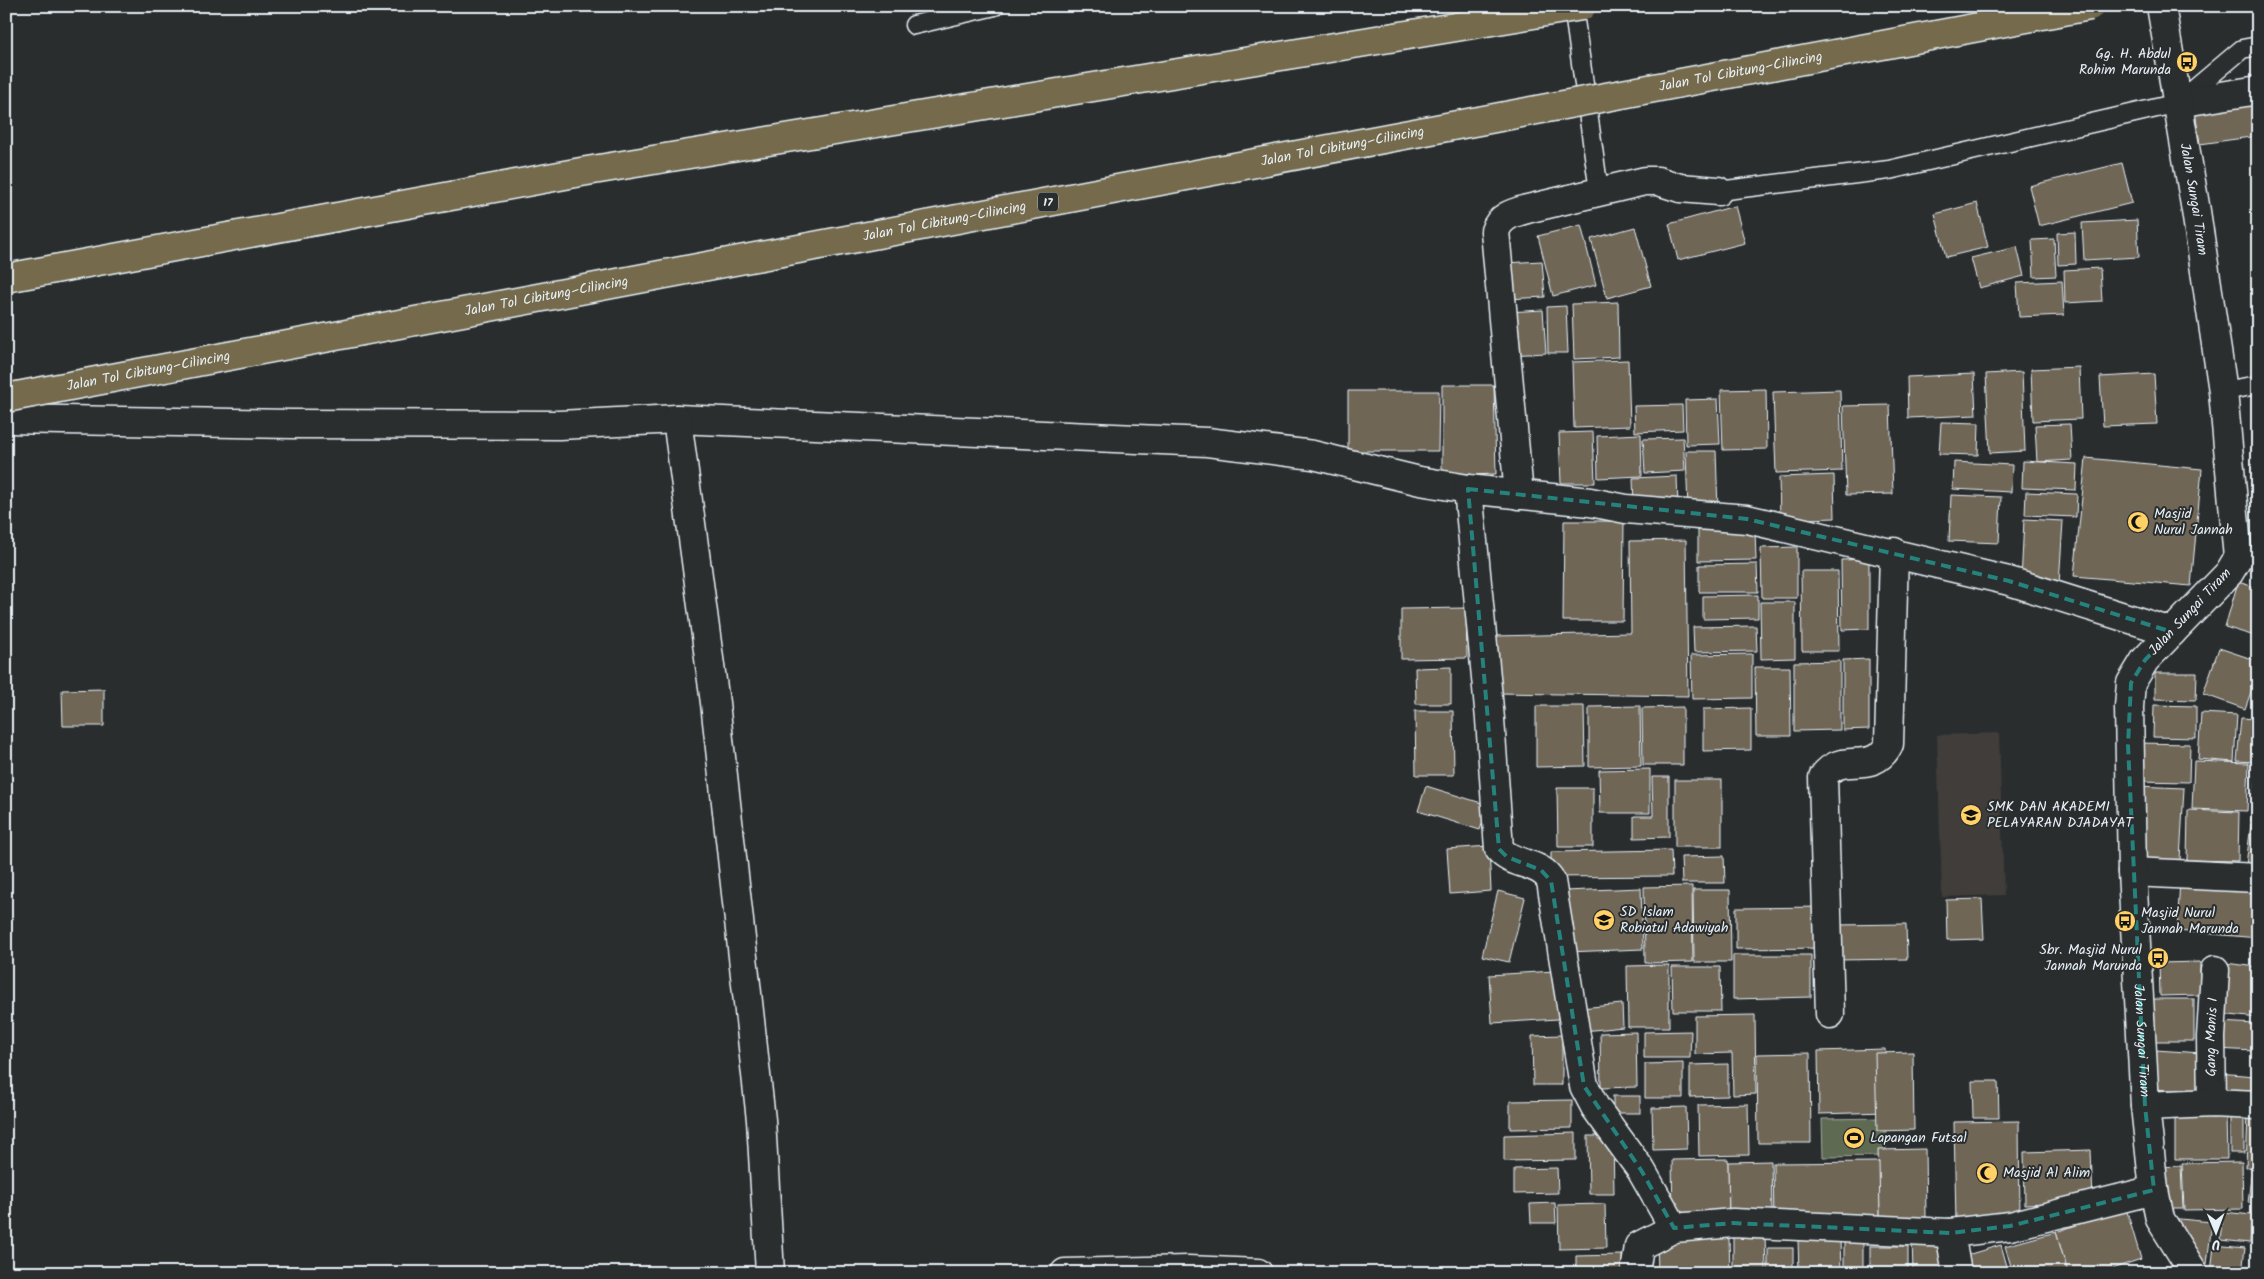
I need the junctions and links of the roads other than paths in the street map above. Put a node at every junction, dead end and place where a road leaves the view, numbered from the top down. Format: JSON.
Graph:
{"nodes":[{"id":1,"x":995,"y":6,"type":"edge"},
{"id":2,"x":1573,"y":6,"type":"edge"},
{"id":3,"x":1582,"y":6,"type":"edge"},
{"id":4,"x":2090,"y":6,"type":"edge"},
{"id":5,"x":2161,"y":6,"type":"edge"},
{"id":6,"x":914,"y":25,"type":"dead end"},
{"id":7,"x":2258,"y":46,"type":"edge"},
{"id":8,"x":2258,"y":90,"type":"edge"},
{"id":9,"x":2178,"y":103,"type":"junction"},
{"id":10,"x":1599,"y":191,"type":"junction"},
{"id":11,"x":1718,"y":191,"type":"joint"},
{"id":12,"x":6,"y":278,"type":"edge"},
{"id":13,"x":2258,"y":385,"type":"edge"},
{"id":14,"x":2223,"y":391,"type":"junction"},
{"id":15,"x":6,"y":398,"type":"edge"},
{"id":16,"x":6,"y":418,"type":"edge"},
{"id":17,"x":677,"y":420,"type":"junction"},
{"id":18,"x":1468,"y":489,"type":"junction"},
{"id":19,"x":1519,"y":495,"type":"junction"},
{"id":20,"x":1894,"y":552,"type":"junction"},
{"id":21,"x":2248,"y":557,"type":"edge"},
{"id":22,"x":2172,"y":632,"type":"junction"},
{"id":23,"x":2132,"y":872,"type":"junction"},
{"id":24,"x":2258,"y":878,"type":"edge"},
{"id":25,"x":2215,"y":970,"type":"dead end"},
{"id":26,"x":1830,"y":1014,"type":"dead end"},
{"id":27,"x":2212,"y":1103,"type":"junction"},
{"id":28,"x":2258,"y":1105,"type":"edge"},
{"id":29,"x":2145,"y":1106,"type":"junction"},
{"id":30,"x":2154,"y":1190,"type":"junction"},
{"id":31,"x":1674,"y":1228,"type":"junction"},
{"id":32,"x":1950,"y":1232,"type":"junction"},
{"id":33,"x":770,"y":1273,"type":"edge"},
{"id":34,"x":1065,"y":1273,"type":"edge"},
{"id":35,"x":1071,"y":1273,"type":"edge"},
{"id":36,"x":1258,"y":1273,"type":"edge"},
{"id":37,"x":1635,"y":1273,"type":"edge"},
{"id":38,"x":1957,"y":1273,"type":"edge"},
{"id":39,"x":2194,"y":1273,"type":"edge"}],
"edges":[{"from":1,"to":6,"type":"lane"},
{"from":2,"to":10,"type":"lane"},
{"from":3,"to":12,"type":"highway","bridge":true},
{"from":4,"to":15,"type":"highway","name":"Jalan Tol Cibitung–Cilincing","number":"17","bridge":true},
{"from":5,"to":9,"type":"street","name":"Jalan Sungai Tiram"},
{"from":7,"to":9,"type":"lane"},
{"from":8,"to":9,"type":"street"},
{"from":9,"to":11,"type":"lane"},
{"from":9,"to":14,"type":"street","name":"Jalan Sungai Tiram"},
{"from":10,"to":11,"type":"street"},
{"from":10,"to":19,"type":"street"},
{"from":13,"to":14,"type":"lane"},
{"from":14,"to":21,"type":"street","name":"Jalan Sungai Tiram"},
{"from":16,"to":17,"type":"street"},
{"from":17,"to":18,"type":"street"},
{"from":17,"to":33,"type":"street"},
{"from":18,"to":19,"type":"street"},
{"from":18,"to":31,"type":"street"},
{"from":19,"to":20,"type":"street"},
{"from":20,"to":22,"type":"street"},
{"from":20,"to":26,"type":"street"},
{"from":21,"to":22,"type":"street","name":"Jalan Sungai Tiram"},
{"from":22,"to":23,"type":"street","name":"Jalan Sungai Tiram"},
{"from":23,"to":24,"type":"street"},
{"from":23,"to":29,"type":"street","name":"Jalan Sungai Tiram"},
{"from":25,"to":27,"type":"street","name":"Gang Manis I"},
{"from":27,"to":28,"type":"street"},
{"from":27,"to":29,"type":"street"},
{"from":29,"to":30,"type":"street","name":"Jalan Sungai Tiram"},
{"from":30,"to":32,"type":"street"},
{"from":30,"to":39,"type":"street","name":"Jalan Sungai Tiram"},
{"from":31,"to":32,"type":"street"},
{"from":31,"to":37,"type":"street"},
{"from":32,"to":38,"type":"street"},
{"from":34,"to":35,"type":"street"},
{"from":35,"to":36,"type":"street"}]}
